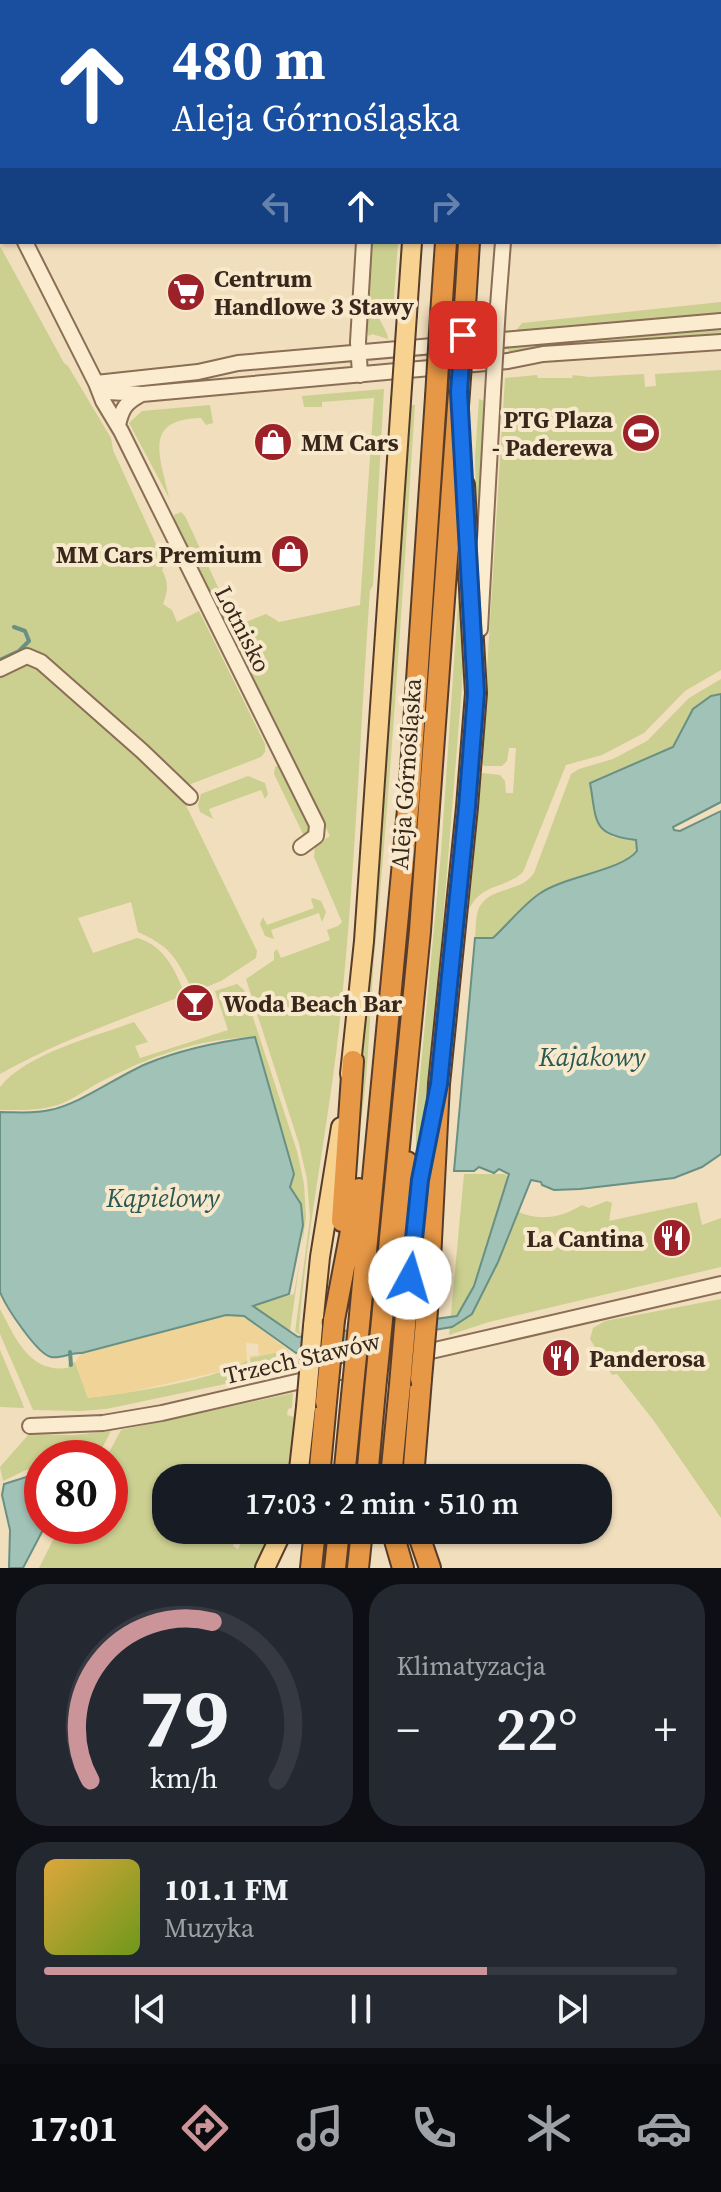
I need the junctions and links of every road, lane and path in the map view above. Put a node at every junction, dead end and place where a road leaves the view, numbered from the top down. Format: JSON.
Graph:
{"nodes":[{"id":1,"x":26,"y":244,"type":"edge"},
{"id":2,"x":364,"y":244,"type":"edge"},
{"id":3,"x":412,"y":244,"type":"edge"},
{"id":4,"x":446,"y":244,"type":"edge"},
{"id":5,"x":469,"y":244,"type":"edge"},
{"id":6,"x":503,"y":244,"type":"edge"},
{"id":7,"x":721,"y":321,"type":"edge"},
{"id":8,"x":721,"y":342,"type":"edge"},
{"id":9,"x":358,"y":353,"type":"junction"},
{"id":10,"x":360,"y":375,"type":"junction"},
{"id":11,"x":96,"y":383,"type":"junction"},
{"id":12,"x":459,"y":392,"type":"junction"},
{"id":13,"x":142,"y":394,"type":"junction"},
{"id":14,"x":118,"y":425,"type":"junction"},
{"id":15,"x":0,"y":669,"type":"edge"},
{"id":16,"x":476,"y":693,"type":"junction"},
{"id":17,"x":190,"y":797,"type":"dead end"},
{"id":18,"x":301,"y":847,"type":"dead end"},
{"id":19,"x":384,"y":1059,"type":"junction"},
{"id":20,"x":353,"y":1061,"type":"junction"},
{"id":21,"x":404,"y":1078,"type":"junction"},
{"id":22,"x":439,"y":1084,"type":"junction"},
{"id":23,"x":721,"y":1284,"type":"edge"},
{"id":24,"x":407,"y":1303,"type":"junction"},
{"id":25,"x":334,"y":1320,"type":"junction"},
{"id":26,"x":316,"y":1404,"type":"junction"},
{"id":27,"x":30,"y":1426,"type":"dead end"},
{"id":28,"x":301,"y":1464,"type":"edge"},
{"id":29,"x":318,"y":1464,"type":"edge"},
{"id":30,"x":345,"y":1464,"type":"edge"},
{"id":31,"x":368,"y":1464,"type":"edge"},
{"id":32,"x":392,"y":1464,"type":"edge"},
{"id":33,"x":414,"y":1464,"type":"edge"},
{"id":34,"x":276,"y":1544,"type":"edge"},
{"id":35,"x":314,"y":1544,"type":"edge"},
{"id":36,"x":338,"y":1544,"type":"edge"},
{"id":37,"x":361,"y":1544,"type":"edge"},
{"id":38,"x":396,"y":1544,"type":"edge"},
{"id":39,"x":422,"y":1544,"type":"edge"},
{"id":40,"x":265,"y":1568,"type":"edge"},
{"id":41,"x":311,"y":1568,"type":"edge"},
{"id":42,"x":335,"y":1568,"type":"edge"},
{"id":43,"x":358,"y":1568,"type":"edge"},
{"id":44,"x":403,"y":1568,"type":"edge"},
{"id":45,"x":430,"y":1568,"type":"edge"}],
"edges":[{"from":1,"to":11,"type":"street","name":"Lotnisko"},
{"from":2,"to":9,"type":"street"},
{"from":3,"to":20,"type":"main road","bridge":true},
{"from":4,"to":19,"type":"highway","bridge":true},
{"from":5,"to":12,"type":"highway","name":"Aleja Górnośląska","bridge":true},
{"from":6,"to":16,"type":"street","bridge":true},
{"from":7,"to":9,"type":"street"},
{"from":8,"to":10,"type":"street"},
{"from":9,"to":10,"type":"street"},
{"from":9,"to":11,"type":"street"},
{"from":10,"to":13,"type":"street"},
{"from":11,"to":13,"type":"street"},
{"from":11,"to":14,"type":"street","name":"Lotnisko"},
{"from":12,"to":16,"type":"highway"},
{"from":12,"to":21,"type":"highway","name":"Aleja Górnośląska"},
{"from":13,"to":14,"type":"street"},
{"from":14,"to":18,"type":"street","name":"Lotnisko"},
{"from":15,"to":17,"type":"street"},
{"from":16,"to":22,"type":"highway"},
{"from":19,"to":25,"type":"highway"},
{"from":19,"to":30,"type":"highway","bridge":true},
{"from":20,"to":25,"type":"highway"},
{"from":20,"to":26,"type":"main road","bridge":true},
{"from":21,"to":24,"type":"highway"},
{"from":21,"to":31,"type":"highway","name":"Aleja Górnośląska","bridge":true},
{"from":22,"to":24,"type":"highway"},
{"from":22,"to":33,"type":"highway","bridge":true},
{"from":23,"to":27,"type":"street","name":"Trzech Stawów"},
{"from":24,"to":32,"type":"highway","bridge":true},
{"from":25,"to":26,"type":"highway","bridge":true},
{"from":26,"to":28,"type":"main road"},
{"from":26,"to":29,"type":"highway"},
{"from":34,"to":40,"type":"main road"},
{"from":35,"to":41,"type":"highway"},
{"from":36,"to":42,"type":"highway"},
{"from":37,"to":43,"type":"highway"},
{"from":38,"to":44,"type":"highway"},
{"from":39,"to":45,"type":"highway"}]}
